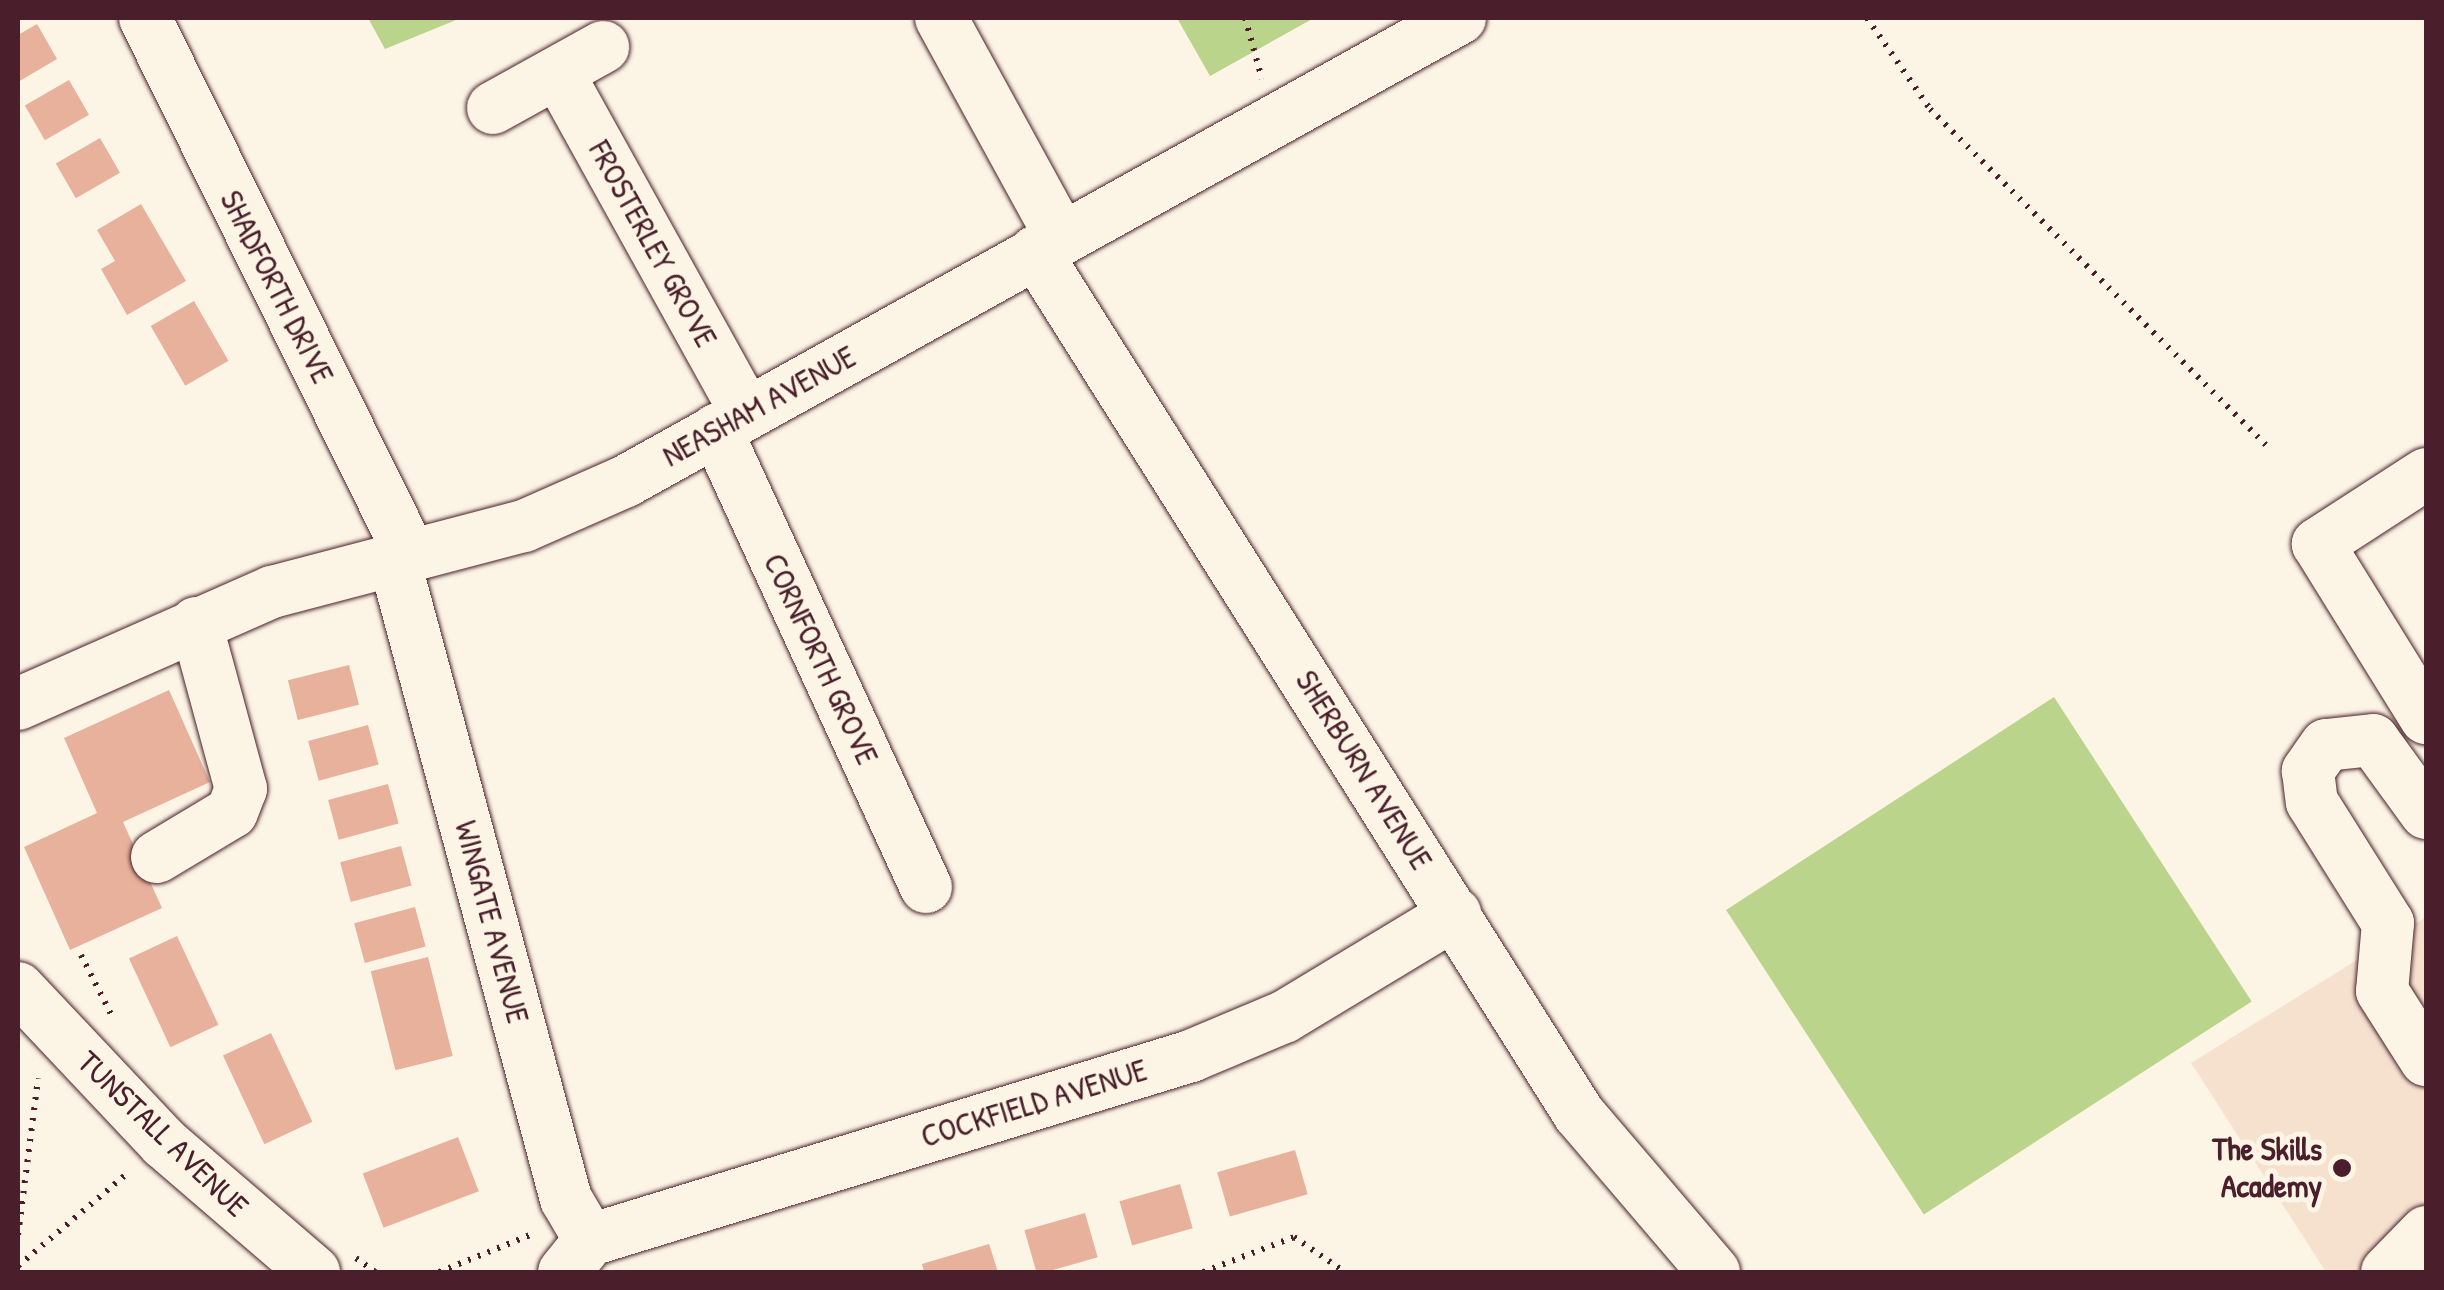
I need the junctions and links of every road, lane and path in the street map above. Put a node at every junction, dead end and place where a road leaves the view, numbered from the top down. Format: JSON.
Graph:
{"nodes":[{"id":1,"x":145,"y":18,"type":"edge"},
{"id":2,"x":942,"y":18,"type":"edge"},
{"id":3,"x":1245,"y":18,"type":"edge"},
{"id":4,"x":1460,"y":18,"type":"edge"},
{"id":5,"x":1866,"y":18,"type":"edge"},
{"id":6,"x":603,"y":47,"type":"dead end"},
{"id":7,"x":559,"y":75,"type":"junction"},
{"id":8,"x":493,"y":108,"type":"dead end"},
{"id":9,"x":1268,"y":125,"type":"junction"},
{"id":10,"x":1048,"y":245,"type":"junction"},
{"id":11,"x":731,"y":422,"type":"junction"},
{"id":12,"x":2268,"y":446,"type":"dead end"},
{"id":13,"x":2426,"y":474,"type":"edge"},
{"id":14,"x":403,"y":558,"type":"junction"},
{"id":15,"x":196,"y":623,"type":"junction"},
{"id":16,"x":18,"y":704,"type":"edge"},
{"id":17,"x":2426,"y":718,"type":"edge"},
{"id":18,"x":2426,"y":813,"type":"edge"},
{"id":19,"x":157,"y":857,"type":"dead end"},
{"id":20,"x":926,"y":887,"type":"dead end"},
{"id":21,"x":1455,"y":914,"type":"junction"},
{"id":22,"x":26,"y":1002,"type":"edge"},
{"id":23,"x":2426,"y":1060,"type":"edge"},
{"id":24,"x":164,"y":1142,"type":"junction"},
{"id":25,"x":2426,"y":1232,"type":"edge"},
{"id":26,"x":18,"y":1235,"type":"edge"},
{"id":27,"x":577,"y":1243,"type":"edge"},
{"id":28,"x":18,"y":1266,"type":"edge"},
{"id":29,"x":1705,"y":1270,"type":"edge"},
{"id":30,"x":314,"y":1272,"type":"edge"},
{"id":31,"x":439,"y":1272,"type":"edge"},
{"id":32,"x":1202,"y":1272,"type":"edge"},
{"id":33,"x":1344,"y":1272,"type":"edge"},
{"id":34,"x":2387,"y":1272,"type":"edge"}],
"edges":[{"from":1,"to":14,"type":"street","name":"SHADFORTH DRIVE"},
{"from":2,"to":10,"type":"street","name":"SHERBURN AVENUE"},
{"from":3,"to":9,"type":"path"},
{"from":4,"to":9,"type":"street","name":"NEASHAM AVENUE"},
{"from":5,"to":12,"type":"path"},
{"from":6,"to":7,"type":"street"},
{"from":7,"to":8,"type":"street"},
{"from":7,"to":11,"type":"street","name":"FROSTERLEY GROVE"},
{"from":9,"to":10,"type":"street","name":"NEASHAM AVENUE"},
{"from":10,"to":11,"type":"street","name":"NEASHAM AVENUE"},
{"from":10,"to":21,"type":"street","name":"SHERBURN AVENUE"},
{"from":11,"to":14,"type":"street","name":"NEASHAM AVENUE"},
{"from":11,"to":20,"type":"street","name":"CORNFORTH GROVE"},
{"from":13,"to":17,"type":"street"},
{"from":14,"to":15,"type":"street","name":"NEASHAM AVENUE"},
{"from":14,"to":27,"type":"street","name":"WINGATE AVENUE"},
{"from":15,"to":16,"type":"street","name":"NEASHAM AVENUE"},
{"from":15,"to":19,"type":"street"},
{"from":18,"to":23,"type":"street"},
{"from":21,"to":27,"type":"street","name":"COCKFIELD AVENUE"},
{"from":21,"to":29,"type":"street","name":"SHERBURN AVENUE"},
{"from":22,"to":24,"type":"street","name":"TUNSTALL AVENUE"},
{"from":22,"to":26,"type":"path"},
{"from":24,"to":28,"type":"path"},
{"from":24,"to":30,"type":"street","name":"TUNSTALL AVENUE"},
{"from":25,"to":34,"type":"street"},
{"from":27,"to":31,"type":"path"},
{"from":32,"to":33,"type":"path"}]}
